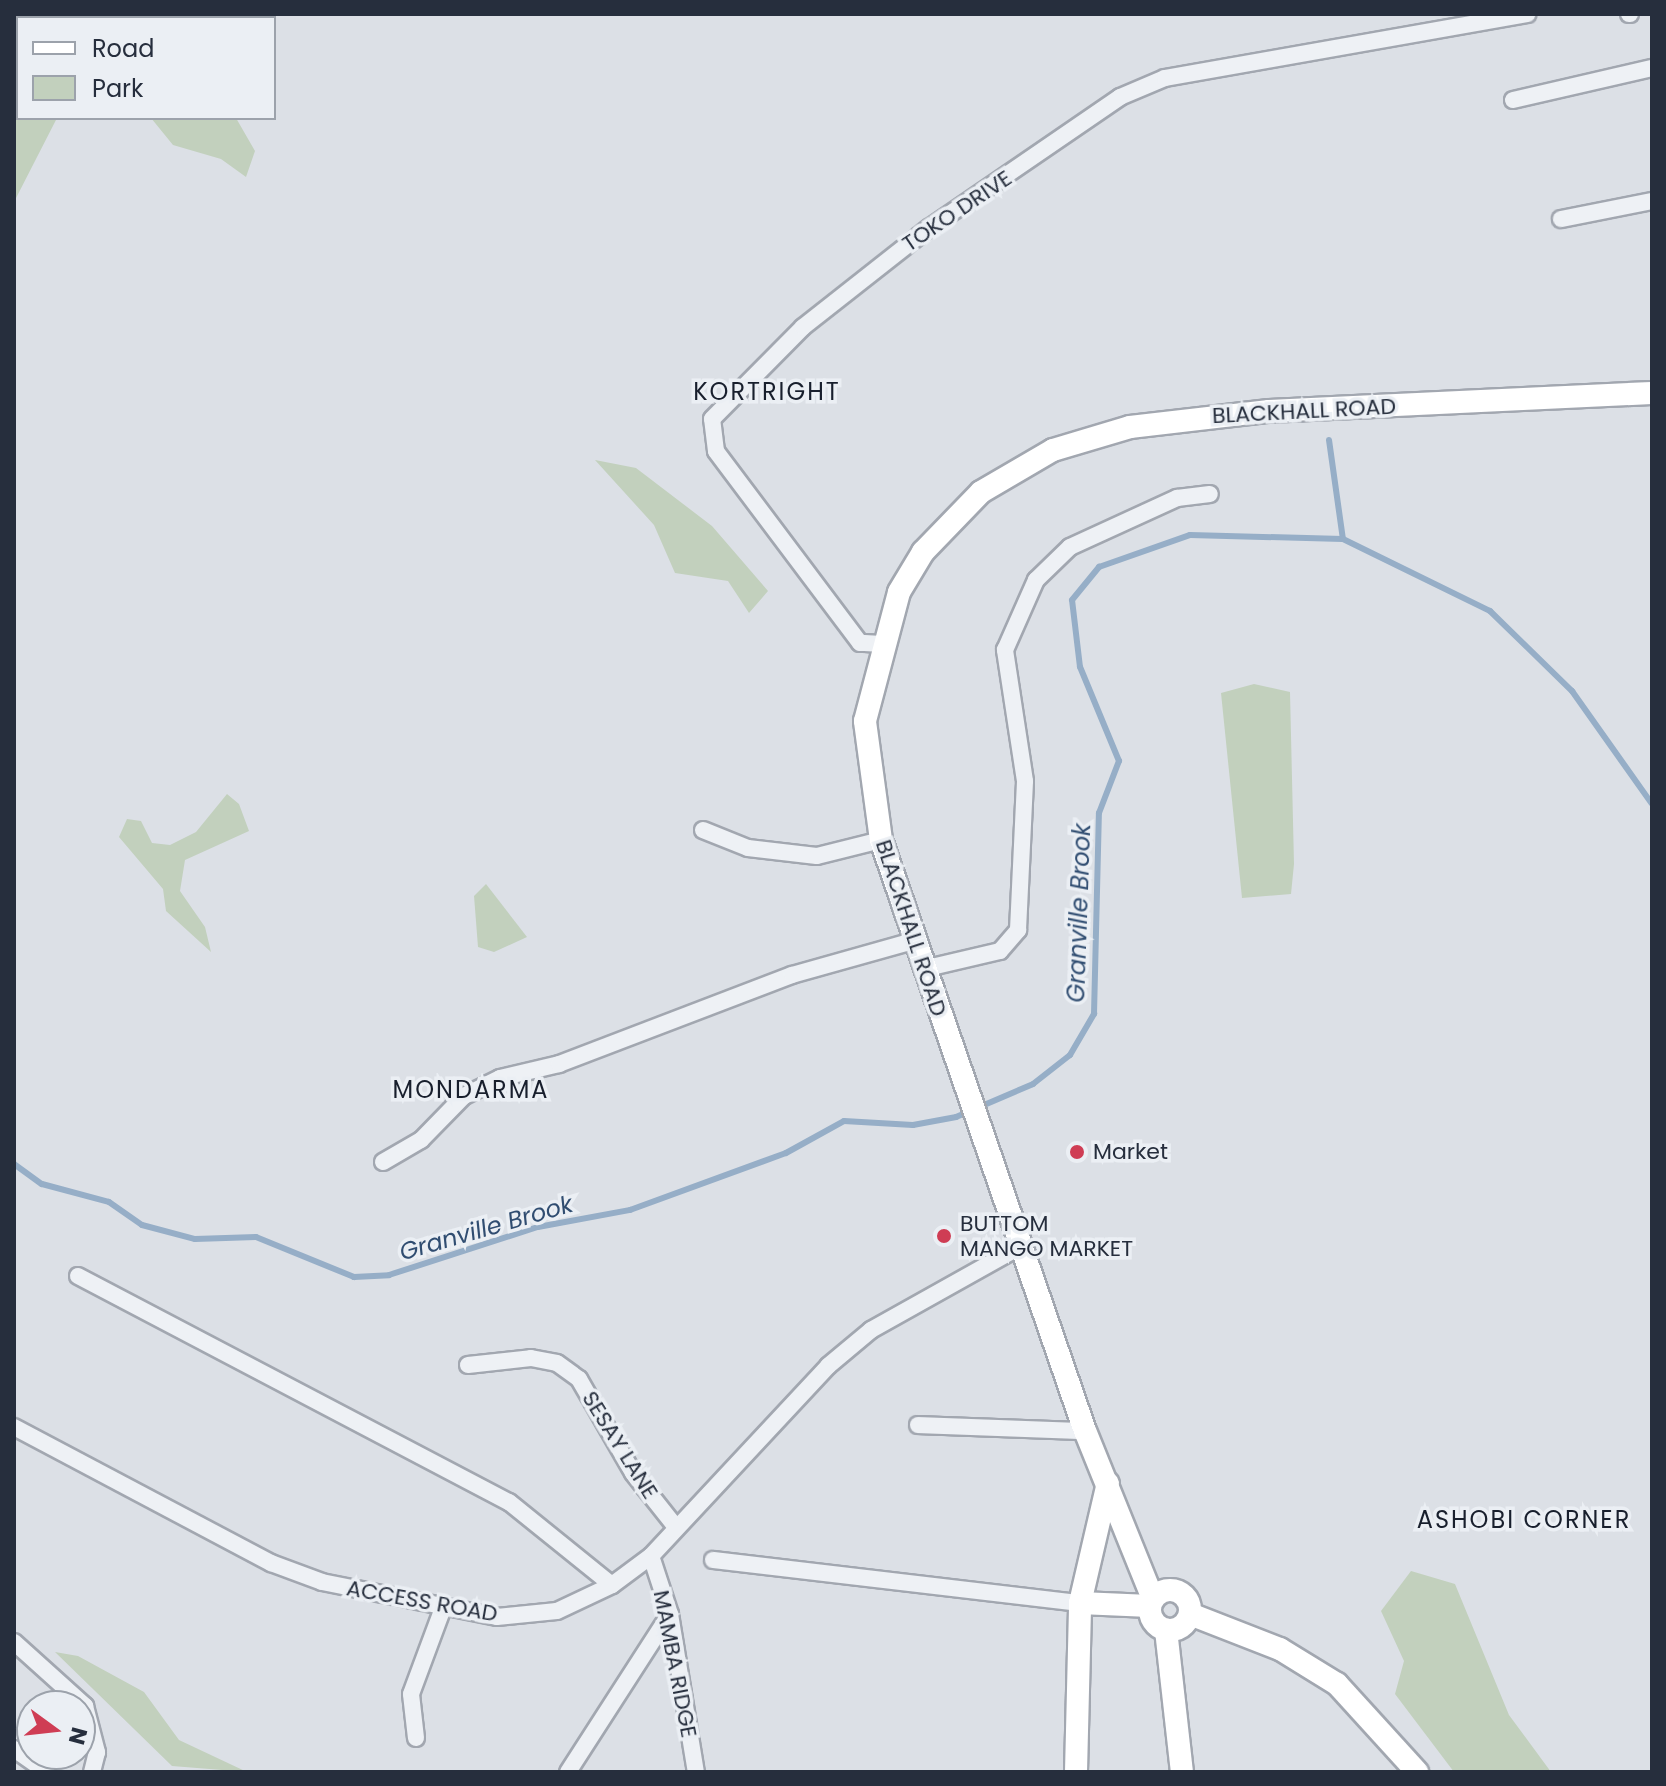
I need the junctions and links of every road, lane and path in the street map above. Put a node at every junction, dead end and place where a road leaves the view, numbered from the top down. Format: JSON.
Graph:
{"nodes":[{"id":1,"x":1527,"y":14,"type":"edge"},
{"id":2,"x":1652,"y":68,"type":"edge"},
{"id":3,"x":1513,"y":100,"type":"dead end"},
{"id":4,"x":1652,"y":201,"type":"edge"},
{"id":5,"x":1561,"y":219,"type":"dead end"},
{"id":6,"x":1652,"y":393,"type":"edge"},
{"id":7,"x":1210,"y":494,"type":"dead end"},
{"id":8,"x":882,"y":644,"type":"junction"},
{"id":9,"x":703,"y":830,"type":"dead end"},
{"id":10,"x":881,"y":840,"type":"junction"},
{"id":11,"x":913,"y":941,"type":"junction"},
{"id":12,"x":923,"y":969,"type":"junction"},
{"id":13,"x":383,"y":1162,"type":"dead end"},
{"id":14,"x":1021,"y":1246,"type":"junction"},
{"id":15,"x":78,"y":1276,"type":"dead end"},
{"id":16,"x":468,"y":1365,"type":"dead end"},
{"id":17,"x":918,"y":1425,"type":"dead end"},
{"id":18,"x":14,"y":1427,"type":"edge"},
{"id":19,"x":1085,"y":1431,"type":"junction"},
{"id":20,"x":1108,"y":1483,"type":"junction"},
{"id":21,"x":675,"y":1526,"type":"junction"},
{"id":22,"x":651,"y":1556,"type":"junction"},
{"id":23,"x":713,"y":1560,"type":"dead end"},
{"id":24,"x":612,"y":1585,"type":"junction"},
{"id":25,"x":1152,"y":1602,"type":"junction"},
{"id":26,"x":1080,"y":1603,"type":"junction"},
{"id":27,"x":443,"y":1608,"type":"junction"},
{"id":28,"x":670,"y":1614,"type":"junction"},
{"id":29,"x":1190,"y":1614,"type":"junction"},
{"id":30,"x":1166,"y":1630,"type":"junction"},
{"id":31,"x":14,"y":1642,"type":"edge"},
{"id":32,"x":416,"y":1738,"type":"dead end"},
{"id":33,"x":14,"y":1749,"type":"edge"},
{"id":34,"x":47,"y":1772,"type":"edge"},
{"id":35,"x":92,"y":1772,"type":"edge"},
{"id":36,"x":568,"y":1772,"type":"edge"},
{"id":37,"x":696,"y":1772,"type":"edge"},
{"id":38,"x":1076,"y":1772,"type":"edge"},
{"id":39,"x":1182,"y":1772,"type":"edge"},
{"id":40,"x":1417,"y":1772,"type":"edge"}],
"edges":[{"from":1,"to":8,"type":"street","name":"TOKO DRIVE"},
{"from":2,"to":3,"type":"street"},
{"from":4,"to":5,"type":"street"},
{"from":6,"to":8,"type":"main road","name":"BLACKHALL ROAD"},
{"from":7,"to":12,"type":"street"},
{"from":8,"to":10,"type":"main road","name":"BLACKHALL ROAD"},
{"from":9,"to":10,"type":"street"},
{"from":10,"to":11,"type":"main road","name":"BLACKHALL ROAD"},
{"from":11,"to":12,"type":"main road","name":"BLACKHALL ROAD"},
{"from":11,"to":13,"type":"street"},
{"from":12,"to":14,"type":"main road","name":"BLACKHALL ROAD"},
{"from":14,"to":19,"type":"main road","name":"BLACKHALL ROAD"},
{"from":14,"to":21,"type":"street","name":"ACCESS ROAD"},
{"from":15,"to":24,"type":"street"},
{"from":16,"to":21,"type":"street","name":"SESAY LANE"},
{"from":17,"to":19,"type":"street"},
{"from":18,"to":27,"type":"street","name":"ACCESS ROAD"},
{"from":19,"to":20,"type":"main road","name":"BLACKHALL ROAD"},
{"from":20,"to":25,"type":"main road","name":"BLACKHALL ROAD"},
{"from":20,"to":26,"type":"main road"},
{"from":21,"to":22,"type":"street","name":"ACCESS ROAD"},
{"from":22,"to":24,"type":"street","name":"ACCESS ROAD"},
{"from":22,"to":28,"type":"street","name":"MAMBA RIDGE"},
{"from":23,"to":26,"type":"street"},
{"from":24,"to":27,"type":"street","name":"ACCESS ROAD"},
{"from":25,"to":26,"type":"main road"},
{"from":25,"to":29,"type":"main road"},
{"from":25,"to":30,"type":"main road"},
{"from":26,"to":38,"type":"main road"},
{"from":27,"to":32,"type":"street"},
{"from":28,"to":36,"type":"street"},
{"from":28,"to":37,"type":"street","name":"MAMBA RIDGE"},
{"from":29,"to":30,"type":"main road"},
{"from":29,"to":40,"type":"main road"},
{"from":30,"to":39,"type":"main road"},
{"from":31,"to":35,"type":"street"},
{"from":33,"to":34,"type":"street"}]}
